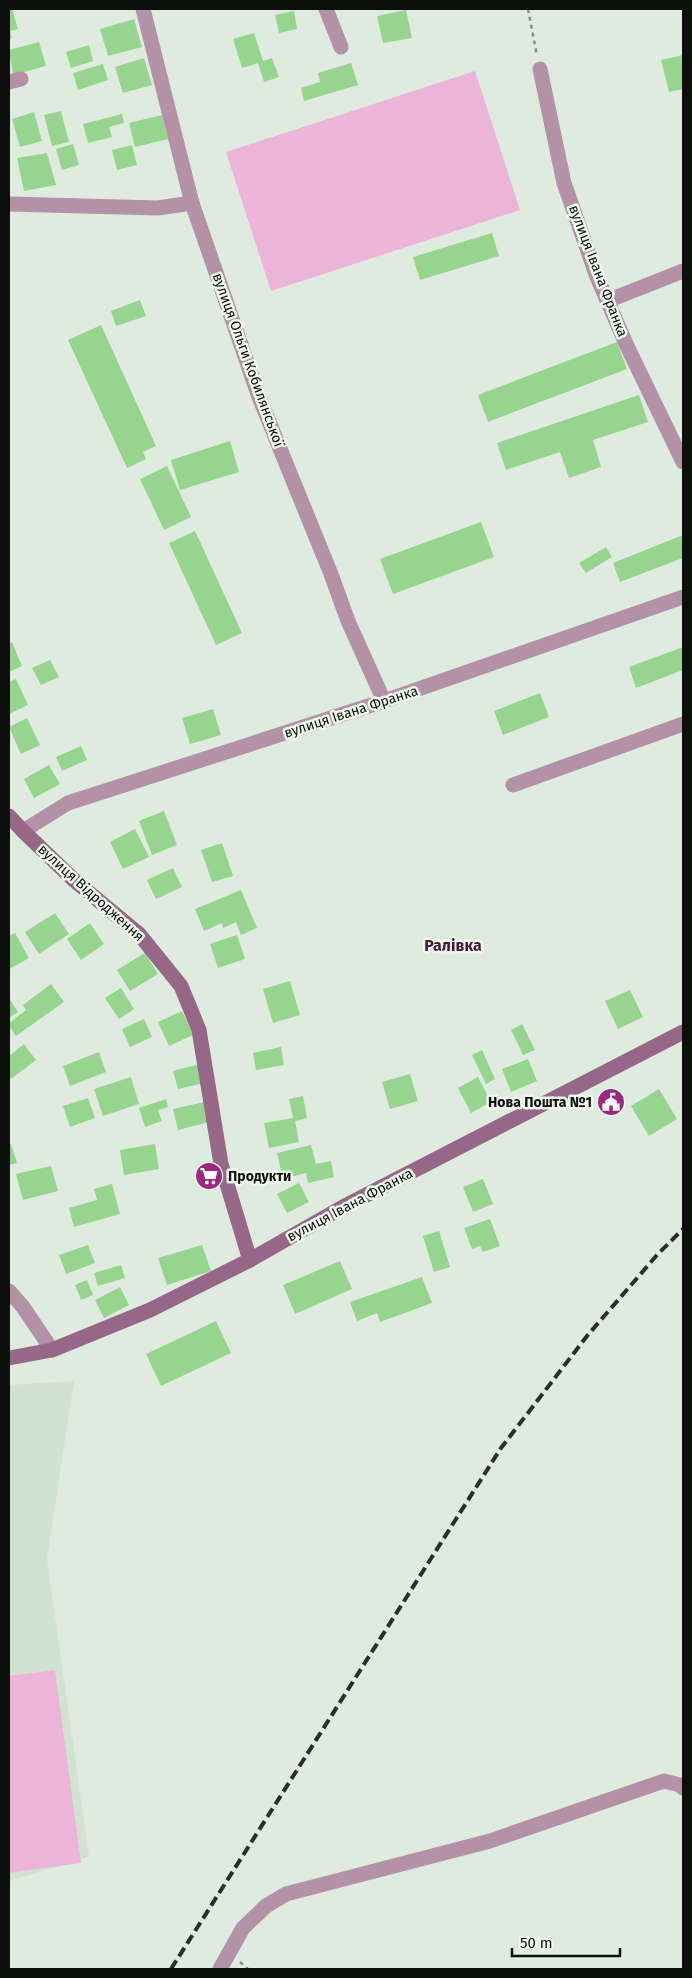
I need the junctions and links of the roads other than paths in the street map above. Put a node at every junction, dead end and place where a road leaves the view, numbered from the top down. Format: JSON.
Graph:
{"nodes":[{"id":1,"x":143,"y":9,"type":"edge"},
{"id":2,"x":326,"y":9,"type":"edge"},
{"id":3,"x":341,"y":47,"type":"dead end"},
{"id":4,"x":540,"y":69,"type":"road end"},
{"id":5,"x":192,"y":203,"type":"junction"},
{"id":6,"x":9,"y":204,"type":"edge"},
{"id":7,"x":683,"y":271,"type":"edge"},
{"id":8,"x":607,"y":301,"type":"junction"},
{"id":9,"x":683,"y":462,"type":"edge"},
{"id":10,"x":683,"y":597,"type":"edge"},
{"id":11,"x":384,"y":701,"type":"junction"},
{"id":12,"x":683,"y":724,"type":"edge"},
{"id":13,"x":514,"y":785,"type":"dead end"},
{"id":14,"x":9,"y":816,"type":"edge"},
{"id":15,"x":22,"y":832,"type":"junction"},
{"id":16,"x":683,"y":1032,"type":"edge"},
{"id":17,"x":250,"y":1260,"type":"junction"},
{"id":18,"x":9,"y":1291,"type":"edge"},
{"id":19,"x":52,"y":1350,"type":"junction"},
{"id":20,"x":9,"y":1358,"type":"edge"},
{"id":21,"x":683,"y":1788,"type":"edge"},
{"id":22,"x":220,"y":1969,"type":"edge"}],
"edges":[{"from":1,"to":5,"type":"street","name":"вулиця Ольги Кобилянської"},
{"from":2,"to":3,"type":"street"},
{"from":4,"to":8,"type":"street","name":"вулиця Івана Франка"},
{"from":5,"to":6,"type":"street"},
{"from":5,"to":11,"type":"street","name":"вулиця Ольги Кобилянської"},
{"from":7,"to":8,"type":"street"},
{"from":8,"to":9,"type":"street","name":"вулиця Івана Франка"},
{"from":10,"to":11,"type":"street","name":"вулиця Івана Франка"},
{"from":11,"to":15,"type":"street","name":"вулиця Івана Франка"},
{"from":12,"to":13,"type":"street"},
{"from":14,"to":15,"type":"main road","name":"вулиця Відродження"},
{"from":15,"to":17,"type":"main road","name":"вулиця Відродження"},
{"from":16,"to":17,"type":"main road","name":"вулиця Івана Франка"},
{"from":17,"to":19,"type":"main road","name":"вулиця Івана Франка"},
{"from":18,"to":19,"type":"street"},
{"from":19,"to":20,"type":"main road","name":"вулиця Івана Франка"},
{"from":21,"to":22,"type":"street"}]}
